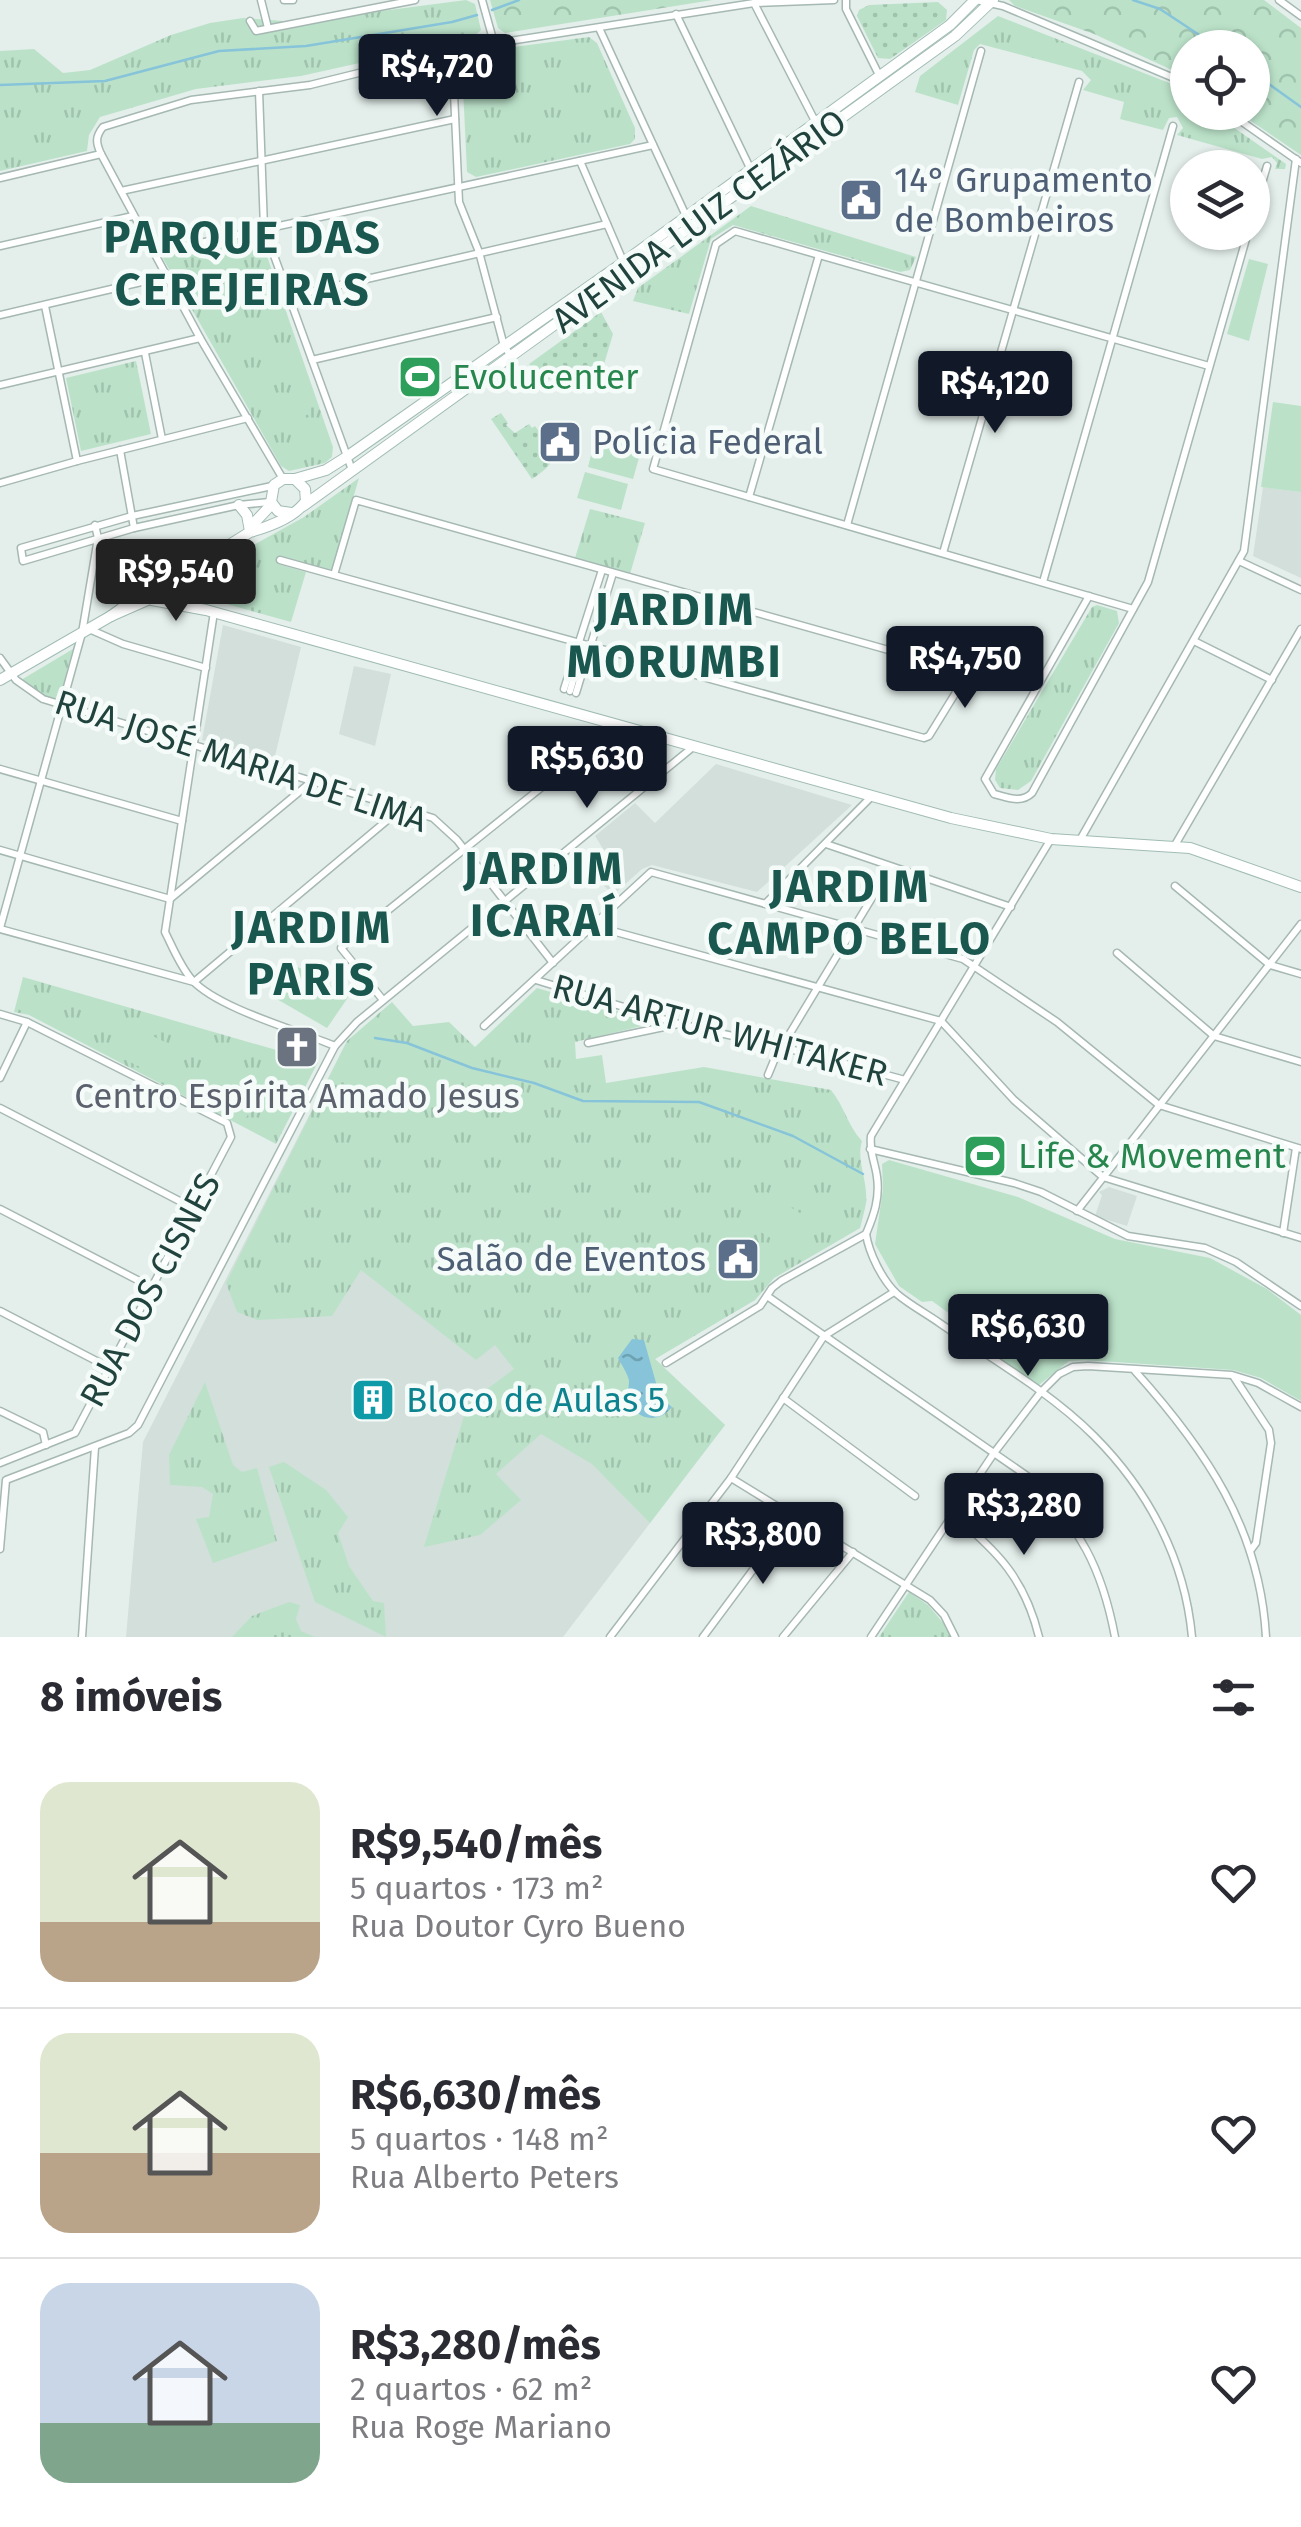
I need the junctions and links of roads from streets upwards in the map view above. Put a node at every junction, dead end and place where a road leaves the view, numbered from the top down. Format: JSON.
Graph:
{"nodes":[{"id":1,"x":260,"y":0,"type":"edge"},
{"id":2,"x":284,"y":0,"type":"edge"},
{"id":3,"x":293,"y":0,"type":"edge"},
{"id":4,"x":415,"y":0,"type":"edge"},
{"id":5,"x":482,"y":0,"type":"edge"},
{"id":6,"x":834,"y":0,"type":"edge"},
{"id":7,"x":846,"y":0,"type":"edge"},
{"id":8,"x":976,"y":0,"type":"edge"},
{"id":9,"x":1279,"y":0,"type":"edge"},
{"id":10,"x":992,"y":1,"type":"edge"},
{"id":11,"x":754,"y":2,"type":"junction"},
{"id":12,"x":378,"y":4,"type":"edge"},
{"id":13,"x":676,"y":14,"type":"junction"},
{"id":14,"x":1301,"y":16,"type":"edge"},
{"id":15,"x":250,"y":22,"type":"dead end"},
{"id":16,"x":268,"y":28,"type":"junction"},
{"id":17,"x":599,"y":28,"type":"junction"},
{"id":18,"x":494,"y":44,"type":"junction"},
{"id":19,"x":452,"y":50,"type":"junction"},
{"id":20,"x":981,"y":51,"type":"dead end"},
{"id":21,"x":1170,"y":76,"type":"edge"},
{"id":22,"x":882,"y":81,"type":"junction"},
{"id":23,"x":1079,"y":82,"type":"dead end"},
{"id":24,"x":258,"y":91,"type":"junction"},
{"id":25,"x":455,"y":120,"type":"junction"},
{"id":26,"x":818,"y":127,"type":"junction"},
{"id":27,"x":1172,"y":130,"type":"edge"},
{"id":28,"x":1254,"y":130,"type":"edge"},
{"id":29,"x":654,"y":145,"type":"junction"},
{"id":30,"x":784,"y":152,"type":"junction"},
{"id":31,"x":101,"y":154,"type":"junction"},
{"id":32,"x":261,"y":161,"type":"junction"},
{"id":33,"x":580,"y":161,"type":"junction"},
{"id":34,"x":1298,"y":161,"type":"edge"},
{"id":35,"x":750,"y":168,"type":"junction"},
{"id":36,"x":0,"y":178,"type":"edge"},
{"id":37,"x":756,"y":180,"type":"junction"},
{"id":38,"x":457,"y":186,"type":"junction"},
{"id":39,"x":121,"y":191,"type":"junction"},
{"id":40,"x":133,"y":216,"type":"junction"},
{"id":41,"x":689,"y":221,"type":"junction"},
{"id":42,"x":607,"y":224,"type":"junction"},
{"id":43,"x":264,"y":228,"type":"junction"},
{"id":44,"x":0,"y":246,"type":"edge"},
{"id":45,"x":1243,"y":250,"type":"edge"},
{"id":46,"x":479,"y":252,"type":"junction"},
{"id":47,"x":154,"y":253,"type":"junction"},
{"id":48,"x":819,"y":254,"type":"junction"},
{"id":49,"x":626,"y":266,"type":"junction"},
{"id":50,"x":167,"y":276,"type":"junction"},
{"id":51,"x":916,"y":282,"type":"junction"},
{"id":52,"x":288,"y":297,"type":"junction"},
{"id":53,"x":45,"y":306,"type":"junction"},
{"id":54,"x":1012,"y":310,"type":"junction"},
{"id":55,"x":0,"y":315,"type":"edge"},
{"id":56,"x":496,"y":317,"type":"junction"},
{"id":57,"x":200,"y":338,"type":"junction"},
{"id":58,"x":1111,"y":338,"type":"junction"},
{"id":59,"x":508,"y":351,"type":"junction"},
{"id":60,"x":145,"y":352,"type":"junction"},
{"id":61,"x":312,"y":360,"type":"junction"},
{"id":62,"x":1210,"y":366,"type":"junction"},
{"id":63,"x":58,"y":372,"type":"junction"},
{"id":64,"x":0,"y":386,"type":"edge"},
{"id":65,"x":248,"y":418,"type":"junction"},
{"id":66,"x":162,"y":439,"type":"junction"},
{"id":67,"x":120,"y":450,"type":"junction"},
{"id":68,"x":345,"y":458,"type":"junction"},
{"id":69,"x":77,"y":460,"type":"junction"},
{"id":70,"x":352,"y":470,"type":"junction"},
{"id":71,"x":284,"y":481,"type":"junction"},
{"id":72,"x":0,"y":483,"type":"edge"},
{"id":73,"x":749,"y":497,"type":"junction"},
{"id":74,"x":272,"y":503,"type":"junction"},
{"id":75,"x":239,"y":505,"type":"junction"},
{"id":76,"x":303,"y":506,"type":"junction"},
{"id":77,"x":290,"y":514,"type":"junction"},
{"id":78,"x":132,"y":516,"type":"junction"},
{"id":79,"x":95,"y":525,"type":"junction"},
{"id":80,"x":847,"y":525,"type":"junction"},
{"id":81,"x":134,"y":528,"type":"junction"},
{"id":82,"x":252,"y":530,"type":"junction"},
{"id":83,"x":98,"y":538,"type":"junction"},
{"id":84,"x":943,"y":553,"type":"junction"},
{"id":85,"x":280,"y":560,"type":"dead end"},
{"id":86,"x":1240,"y":561,"type":"junction"},
{"id":87,"x":602,"y":570,"type":"junction"},
{"id":88,"x":613,"y":573,"type":"junction"},
{"id":89,"x":334,"y":575,"type":"junction"},
{"id":90,"x":1043,"y":582,"type":"junction"},
{"id":91,"x":156,"y":590,"type":"junction"},
{"id":92,"x":1301,"y":590,"type":"edge"},
{"id":93,"x":1089,"y":596,"type":"junction"},
{"id":94,"x":593,"y":598,"type":"junction"},
{"id":95,"x":604,"y":602,"type":"junction"},
{"id":96,"x":1133,"y":608,"type":"junction"},
{"id":97,"x":210,"y":611,"type":"junction"},
{"id":98,"x":1301,"y":629,"type":"edge"},
{"id":99,"x":85,"y":631,"type":"junction"},
{"id":100,"x":1194,"y":641,"type":"junction"},
{"id":101,"x":579,"y":643,"type":"junction"},
{"id":102,"x":590,"y":646,"type":"junction"},
{"id":103,"x":0,"y":658,"type":"edge"},
{"id":104,"x":206,"y":668,"type":"junction"},
{"id":105,"x":12,"y":674,"type":"junction"},
{"id":106,"x":0,"y":680,"type":"edge"},
{"id":107,"x":1272,"y":680,"type":"junction"},
{"id":108,"x":61,"y":706,"type":"junction"},
{"id":109,"x":618,"y":726,"type":"junction"},
{"id":110,"x":194,"y":745,"type":"junction"},
{"id":111,"x":693,"y":747,"type":"junction"},
{"id":112,"x":0,"y":769,"type":"edge"},
{"id":113,"x":40,"y":782,"type":"junction"},
{"id":114,"x":312,"y":782,"type":"junction"},
{"id":115,"x":871,"y":797,"type":"junction"},
{"id":116,"x":404,"y":807,"type":"junction"},
{"id":117,"x":182,"y":821,"type":"junction"},
{"id":118,"x":1051,"y":838,"type":"junction"},
{"id":119,"x":1080,"y":840,"type":"junction"},
{"id":120,"x":826,"y":844,"type":"junction"},
{"id":121,"x":1176,"y":845,"type":"junction"},
{"id":122,"x":464,"y":849,"type":"junction"},
{"id":123,"x":0,"y":850,"type":"edge"},
{"id":124,"x":20,"y":856,"type":"junction"},
{"id":125,"x":890,"y":868,"type":"junction"},
{"id":126,"x":1176,"y":886,"type":"dead end"},
{"id":127,"x":1301,"y":887,"type":"edge"},
{"id":128,"x":170,"y":900,"type":"junction"},
{"id":129,"x":503,"y":902,"type":"junction"},
{"id":130,"x":765,"y":904,"type":"junction"},
{"id":131,"x":1011,"y":907,"type":"junction"},
{"id":132,"x":1301,"y":924,"type":"edge"},
{"id":133,"x":592,"y":926,"type":"junction"},
{"id":134,"x":854,"y":928,"type":"junction"},
{"id":135,"x":0,"y":929,"type":"edge"},
{"id":136,"x":1117,"y":954,"type":"dead end"},
{"id":137,"x":553,"y":962,"type":"junction"},
{"id":138,"x":1270,"y":964,"type":"junction"},
{"id":139,"x":975,"y":965,"type":"junction"},
{"id":140,"x":1301,"y":974,"type":"edge"},
{"id":141,"x":534,"y":980,"type":"junction"},
{"id":142,"x":194,"y":982,"type":"junction"},
{"id":143,"x":818,"y":988,"type":"junction"},
{"id":144,"x":383,"y":1000,"type":"junction"},
{"id":145,"x":0,"y":1014,"type":"edge"},
{"id":146,"x":27,"y":1022,"type":"junction"},
{"id":147,"x":941,"y":1022,"type":"junction"},
{"id":148,"x":679,"y":1024,"type":"junction"},
{"id":149,"x":484,"y":1026,"type":"dead end"},
{"id":150,"x":1214,"y":1036,"type":"junction"},
{"id":151,"x":588,"y":1044,"type":"dead end"},
{"id":152,"x":335,"y":1046,"type":"junction"},
{"id":153,"x":782,"y":1047,"type":"junction"},
{"id":154,"x":1301,"y":1062,"type":"edge"},
{"id":155,"x":768,"y":1075,"type":"dead end"},
{"id":156,"x":0,"y":1078,"type":"edge"},
{"id":157,"x":906,"y":1080,"type":"junction"},
{"id":158,"x":1160,"y":1106,"type":"junction"},
{"id":159,"x":0,"y":1108,"type":"edge"},
{"id":160,"x":870,"y":1149,"type":"junction"},
{"id":161,"x":1299,"y":1149,"type":"edge"},
{"id":162,"x":1104,"y":1177,"type":"junction"},
{"id":163,"x":0,"y":1208,"type":"edge"},
{"id":164,"x":193,"y":1208,"type":"junction"},
{"id":165,"x":1076,"y":1212,"type":"junction"},
{"id":166,"x":1283,"y":1233,"type":"junction"},
{"id":167,"x":866,"y":1234,"type":"junction"},
{"id":168,"x":1301,"y":1238,"type":"edge"},
{"id":169,"x":151,"y":1287,"type":"junction"},
{"id":170,"x":894,"y":1292,"type":"junction"},
{"id":171,"x":766,"y":1296,"type":"junction"},
{"id":172,"x":1301,"y":1306,"type":"edge"},
{"id":173,"x":0,"y":1311,"type":"edge"},
{"id":174,"x":824,"y":1336,"type":"junction"},
{"id":175,"x":666,"y":1363,"type":"dead end"},
{"id":176,"x":108,"y":1367,"type":"junction"},
{"id":177,"x":1135,"y":1370,"type":"junction"},
{"id":178,"x":1232,"y":1374,"type":"junction"},
{"id":179,"x":1040,"y":1392,"type":"junction"},
{"id":180,"x":783,"y":1398,"type":"junction"},
{"id":181,"x":1301,"y":1407,"type":"edge"},
{"id":182,"x":0,"y":1411,"type":"edge"},
{"id":183,"x":46,"y":1445,"type":"junction"},
{"id":184,"x":95,"y":1447,"type":"junction"},
{"id":185,"x":994,"y":1453,"type":"junction"},
{"id":186,"x":0,"y":1463,"type":"edge"},
{"id":187,"x":731,"y":1478,"type":"junction"},
{"id":188,"x":916,"y":1496,"type":"dead end"},
{"id":189,"x":954,"y":1515,"type":"junction"},
{"id":190,"x":794,"y":1516,"type":"junction"},
{"id":191,"x":0,"y":1549,"type":"edge"},
{"id":192,"x":853,"y":1552,"type":"junction"},
{"id":193,"x":1250,"y":1552,"type":"junction"},
{"id":194,"x":908,"y":1586,"type":"junction"},
{"id":195,"x":82,"y":1637,"type":"edge"},
{"id":196,"x":610,"y":1637,"type":"edge"},
{"id":197,"x":703,"y":1637,"type":"edge"},
{"id":198,"x":784,"y":1637,"type":"edge"},
{"id":199,"x":871,"y":1637,"type":"edge"},
{"id":200,"x":956,"y":1637,"type":"edge"},
{"id":201,"x":1039,"y":1637,"type":"edge"},
{"id":202,"x":1115,"y":1637,"type":"edge"},
{"id":203,"x":1192,"y":1637,"type":"edge"},
{"id":204,"x":1266,"y":1637,"type":"edge"}],
"edges":[{"from":1,"to":16,"type":"street"},
{"from":2,"to":3,"type":"street"},
{"from":4,"to":12,"type":"street"},
{"from":5,"to":18,"type":"street"},
{"from":6,"to":11,"type":"street"},
{"from":7,"to":22,"type":"street"},
{"from":8,"to":10,"type":"street"},
{"from":8,"to":22,"type":"street","name":"AVENIDA LUIZ CEZÁRIO"},
{"from":9,"to":14,"type":"street"},
{"from":10,"to":21,"type":"street"},
{"from":10,"to":22,"type":"street","name":"AVENIDA LUIZ CEZÁRIO"},
{"from":11,"to":13,"type":"street"},
{"from":11,"to":26,"type":"street"},
{"from":12,"to":16,"type":"street"},
{"from":13,"to":17,"type":"street"},
{"from":13,"to":35,"type":"street"},
{"from":15,"to":16,"type":"street"},
{"from":17,"to":18,"type":"street"},
{"from":17,"to":29,"type":"street"},
{"from":18,"to":19,"type":"street"},
{"from":19,"to":24,"type":"street"},
{"from":19,"to":25,"type":"street"},
{"from":20,"to":51,"type":"street"},
{"from":22,"to":26,"type":"street","name":"AVENIDA LUIZ CEZÁRIO"},
{"from":23,"to":54,"type":"street"},
{"from":24,"to":31,"type":"street"},
{"from":24,"to":32,"type":"street"},
{"from":25,"to":32,"type":"street"},
{"from":25,"to":38,"type":"street"},
{"from":26,"to":30,"type":"street","name":"AVENIDA LUIZ CEZÁRIO"},
{"from":27,"to":58,"type":"street"},
{"from":28,"to":34,"type":"street"},
{"from":29,"to":33,"type":"street"},
{"from":29,"to":41,"type":"street"},
{"from":30,"to":35,"type":"street","name":"AVENIDA LUIZ CEZÁRIO"},
{"from":30,"to":37,"type":"street","name":"AVENIDA LUIZ CEZÁRIO"},
{"from":31,"to":36,"type":"street"},
{"from":31,"to":39,"type":"street"},
{"from":32,"to":39,"type":"street"},
{"from":32,"to":43,"type":"street"},
{"from":33,"to":38,"type":"street"},
{"from":33,"to":42,"type":"street"},
{"from":34,"to":86,"type":"street"},
{"from":35,"to":37,"type":"street"},
{"from":35,"to":41,"type":"street","name":"AVENIDA LUIZ CEZÁRIO"},
{"from":37,"to":41,"type":"street","name":"AVENIDA LUIZ CEZÁRIO"},
{"from":38,"to":43,"type":"street"},
{"from":38,"to":46,"type":"street"},
{"from":39,"to":40,"type":"street"},
{"from":40,"to":44,"type":"street"},
{"from":40,"to":47,"type":"street"},
{"from":41,"to":49,"type":"street","name":"AVENIDA LUIZ CEZÁRIO"},
{"from":42,"to":46,"type":"street"},
{"from":42,"to":49,"type":"street"},
{"from":43,"to":47,"type":"street"},
{"from":43,"to":52,"type":"street"},
{"from":45,"to":62,"type":"street"},
{"from":46,"to":52,"type":"street"},
{"from":46,"to":56,"type":"street"},
{"from":47,"to":50,"type":"street"},
{"from":48,"to":51,"type":"street"},
{"from":48,"to":73,"type":"street"},
{"from":48,"to":73,"type":"street"},
{"from":49,"to":59,"type":"street","name":"AVENIDA LUIZ CEZÁRIO"},
{"from":50,"to":53,"type":"street"},
{"from":50,"to":57,"type":"street"},
{"from":51,"to":54,"type":"street"},
{"from":51,"to":80,"type":"street"},
{"from":52,"to":61,"type":"street"},
{"from":53,"to":55,"type":"street"},
{"from":53,"to":63,"type":"street"},
{"from":54,"to":58,"type":"street"},
{"from":54,"to":84,"type":"street"},
{"from":56,"to":59,"type":"street"},
{"from":56,"to":61,"type":"street"},
{"from":57,"to":60,"type":"street"},
{"from":57,"to":65,"type":"street"},
{"from":58,"to":62,"type":"street"},
{"from":58,"to":90,"type":"street"},
{"from":59,"to":68,"type":"street","name":"AVENIDA LUIZ CEZÁRIO"},
{"from":59,"to":70,"type":"street","name":"AVENIDA LUIZ CEZÁRIO"},
{"from":60,"to":63,"type":"street"},
{"from":60,"to":66,"type":"street"},
{"from":61,"to":68,"type":"street"},
{"from":62,"to":96,"type":"street"},
{"from":63,"to":64,"type":"street"},
{"from":63,"to":69,"type":"street"},
{"from":65,"to":66,"type":"street"},
{"from":65,"to":71,"type":"street"},
{"from":66,"to":67,"type":"street"},
{"from":67,"to":69,"type":"street"},
{"from":67,"to":78,"type":"street"},
{"from":68,"to":70,"type":"street"},
{"from":68,"to":71,"type":"street","name":"AVENIDA LUIZ CEZÁRIO"},
{"from":69,"to":72,"type":"street"},
{"from":70,"to":76,"type":"street","name":"AVENIDA LUIZ CEZÁRIO"},
{"from":71,"to":74,"type":"street"},
{"from":71,"to":76,"type":"street"},
{"from":71,"to":78,"type":"street"},
{"from":73,"to":80,"type":"street"},
{"from":74,"to":75,"type":"street"},
{"from":74,"to":77,"type":"street"},
{"from":74,"to":82,"type":"street"},
{"from":75,"to":81,"type":"street"},
{"from":75,"to":82,"type":"street"},
{"from":76,"to":77,"type":"street"},
{"from":77,"to":82,"type":"street"},
{"from":78,"to":79,"type":"street"},
{"from":78,"to":81,"type":"street"},
{"from":79,"to":83,"type":"street"},
{"from":79,"to":83,"type":"street"},
{"from":80,"to":84,"type":"street"},
{"from":81,"to":83,"type":"street"},
{"from":82,"to":91,"type":"street"},
{"from":83,"to":99,"type":"street"},
{"from":84,"to":90,"type":"street"},
{"from":85,"to":89,"type":"street"},
{"from":86,"to":92,"type":"street"},
{"from":86,"to":100,"type":"street"},
{"from":87,"to":88,"type":"street"},
{"from":87,"to":89,"type":"street"},
{"from":87,"to":94,"type":"street"},
{"from":88,"to":95,"type":"street"},
{"from":88,"to":102,"type":"street"},
{"from":89,"to":101,"type":"street"},
{"from":90,"to":93,"type":"street"},
{"from":91,"to":97,"type":"street"},
{"from":91,"to":97,"type":"street"},
{"from":91,"to":99,"type":"street"},
{"from":93,"to":96,"type":"street"},
{"from":93,"to":96,"type":"street"},
{"from":94,"to":95,"type":"street"},
{"from":94,"to":101,"type":"street"},
{"from":95,"to":102,"type":"street"},
{"from":97,"to":104,"type":"street"},
{"from":97,"to":109,"type":"street"},
{"from":98,"to":107,"type":"street"},
{"from":99,"to":104,"type":"street"},
{"from":99,"to":105,"type":"street"},
{"from":99,"to":108,"type":"street"},
{"from":100,"to":107,"type":"street"},
{"from":100,"to":119,"type":"street"},
{"from":101,"to":102,"type":"street"},
{"from":101,"to":102,"type":"street"},
{"from":103,"to":105,"type":"street","name":"RUA JOSÉ MARIA DE LIMA"},
{"from":104,"to":110,"type":"street"},
{"from":105,"to":106,"type":"street"},
{"from":105,"to":108,"type":"street","name":"RUA JOSÉ MARIA DE LIMA"},
{"from":107,"to":121,"type":"street"},
{"from":108,"to":110,"type":"street","name":"RUA JOSÉ MARIA DE LIMA"},
{"from":108,"to":113,"type":"street"},
{"from":109,"to":111,"type":"street"},
{"from":109,"to":122,"type":"street"},
{"from":110,"to":114,"type":"street","name":"RUA JOSÉ MARIA DE LIMA"},
{"from":110,"to":117,"type":"street"},
{"from":111,"to":115,"type":"street"},
{"from":111,"to":129,"type":"street"},
{"from":112,"to":113,"type":"street"},
{"from":113,"to":117,"type":"street"},
{"from":113,"to":124,"type":"street"},
{"from":114,"to":116,"type":"street","name":"RUA JOSÉ MARIA DE LIMA"},
{"from":114,"to":128,"type":"street"},
{"from":115,"to":118,"type":"street"},
{"from":115,"to":120,"type":"street"},
{"from":116,"to":122,"type":"street","name":"RUA JOSÉ MARIA DE LIMA"},
{"from":116,"to":142,"type":"street"},
{"from":117,"to":128,"type":"street"},
{"from":118,"to":119,"type":"street"},
{"from":118,"to":131,"type":"street"},
{"from":119,"to":121,"type":"street"},
{"from":120,"to":125,"type":"street"},
{"from":120,"to":130,"type":"street"},
{"from":121,"to":127,"type":"street"},
{"from":122,"to":129,"type":"street","name":"RUA JOSÉ MARIA DE LIMA"},
{"from":122,"to":144,"type":"street"},
{"from":123,"to":124,"type":"street"},
{"from":124,"to":128,"type":"street"},
{"from":124,"to":135,"type":"street"},
{"from":125,"to":131,"type":"street"},
{"from":125,"to":134,"type":"street"},
{"from":126,"to":138,"type":"street"},
{"from":128,"to":142,"type":"street"},
{"from":129,"to":137,"type":"street","name":"RUA JOSÉ MARIA DE LIMA"},
{"from":129,"to":144,"type":"street"},
{"from":130,"to":133,"type":"street"},
{"from":130,"to":134,"type":"street"},
{"from":131,"to":139,"type":"street"},
{"from":132,"to":138,"type":"street"},
{"from":133,"to":137,"type":"street"},
{"from":133,"to":143,"type":"street"},
{"from":134,"to":139,"type":"street"},
{"from":134,"to":143,"type":"street"},
{"from":135,"to":142,"type":"street"},
{"from":136,"to":150,"type":"street"},
{"from":137,"to":141,"type":"street"},
{"from":138,"to":140,"type":"street"},
{"from":138,"to":150,"type":"street"},
{"from":139,"to":147,"type":"street"},
{"from":139,"to":158,"type":"street"},
{"from":141,"to":148,"type":"street","name":"RUA ARTUR WHITAKER"},
{"from":141,"to":149,"type":"street"},
{"from":142,"to":152,"type":"street"},
{"from":143,"to":147,"type":"street"},
{"from":143,"to":153,"type":"street"},
{"from":144,"to":152,"type":"street"},
{"from":145,"to":146,"type":"street"},
{"from":146,"to":156,"type":"street"},
{"from":146,"to":164,"type":"street","name":"RUA DOS CISNES"},
{"from":147,"to":157,"type":"street"},
{"from":147,"to":162,"type":"street"},
{"from":148,"to":151,"type":"street"},
{"from":148,"to":153,"type":"street","name":"RUA ARTUR WHITAKER"},
{"from":150,"to":154,"type":"street"},
{"from":150,"to":158,"type":"street"},
{"from":152,"to":184,"type":"street"},
{"from":153,"to":155,"type":"street"},
{"from":153,"to":157,"type":"street","name":"RUA ARTUR WHITAKER"},
{"from":157,"to":160,"type":"street"},
{"from":158,"to":161,"type":"street"},
{"from":158,"to":162,"type":"street"},
{"from":159,"to":164,"type":"street"},
{"from":160,"to":165,"type":"street"},
{"from":160,"to":167,"type":"street"},
{"from":161,"to":166,"type":"street"},
{"from":162,"to":165,"type":"street"},
{"from":162,"to":166,"type":"street"},
{"from":163,"to":169,"type":"street"},
{"from":164,"to":169,"type":"street","name":"RUA DOS CISNES"},
{"from":165,"to":172,"type":"street"},
{"from":166,"to":168,"type":"street"},
{"from":167,"to":170,"type":"street"},
{"from":167,"to":171,"type":"street"},
{"from":169,"to":176,"type":"street","name":"RUA DOS CISNES"},
{"from":170,"to":174,"type":"street"},
{"from":170,"to":179,"type":"street"},
{"from":171,"to":174,"type":"street"},
{"from":171,"to":175,"type":"street"},
{"from":173,"to":176,"type":"street"},
{"from":174,"to":180,"type":"street"},
{"from":174,"to":185,"type":"street"},
{"from":176,"to":183,"type":"street","name":"RUA DOS CISNES"},
{"from":177,"to":178,"type":"street"},
{"from":177,"to":179,"type":"street"},
{"from":177,"to":193,"type":"street"},
{"from":178,"to":181,"type":"street"},
{"from":178,"to":193,"type":"street"},
{"from":179,"to":185,"type":"street"},
{"from":179,"to":203,"type":"street"},
{"from":180,"to":187,"type":"street"},
{"from":180,"to":188,"type":"street"},
{"from":182,"to":183,"type":"street"},
{"from":183,"to":186,"type":"street","name":"RUA DOS CISNES"},
{"from":184,"to":191,"type":"street"},
{"from":184,"to":195,"type":"street"},
{"from":185,"to":189,"type":"street"},
{"from":185,"to":202,"type":"street"},
{"from":187,"to":190,"type":"street"},
{"from":187,"to":196,"type":"street"},
{"from":189,"to":194,"type":"street"},
{"from":189,"to":201,"type":"street"},
{"from":190,"to":192,"type":"street"},
{"from":190,"to":197,"type":"street"},
{"from":192,"to":194,"type":"street"},
{"from":192,"to":198,"type":"street"},
{"from":193,"to":204,"type":"street"},
{"from":194,"to":199,"type":"street"},
{"from":194,"to":200,"type":"street"}]}
